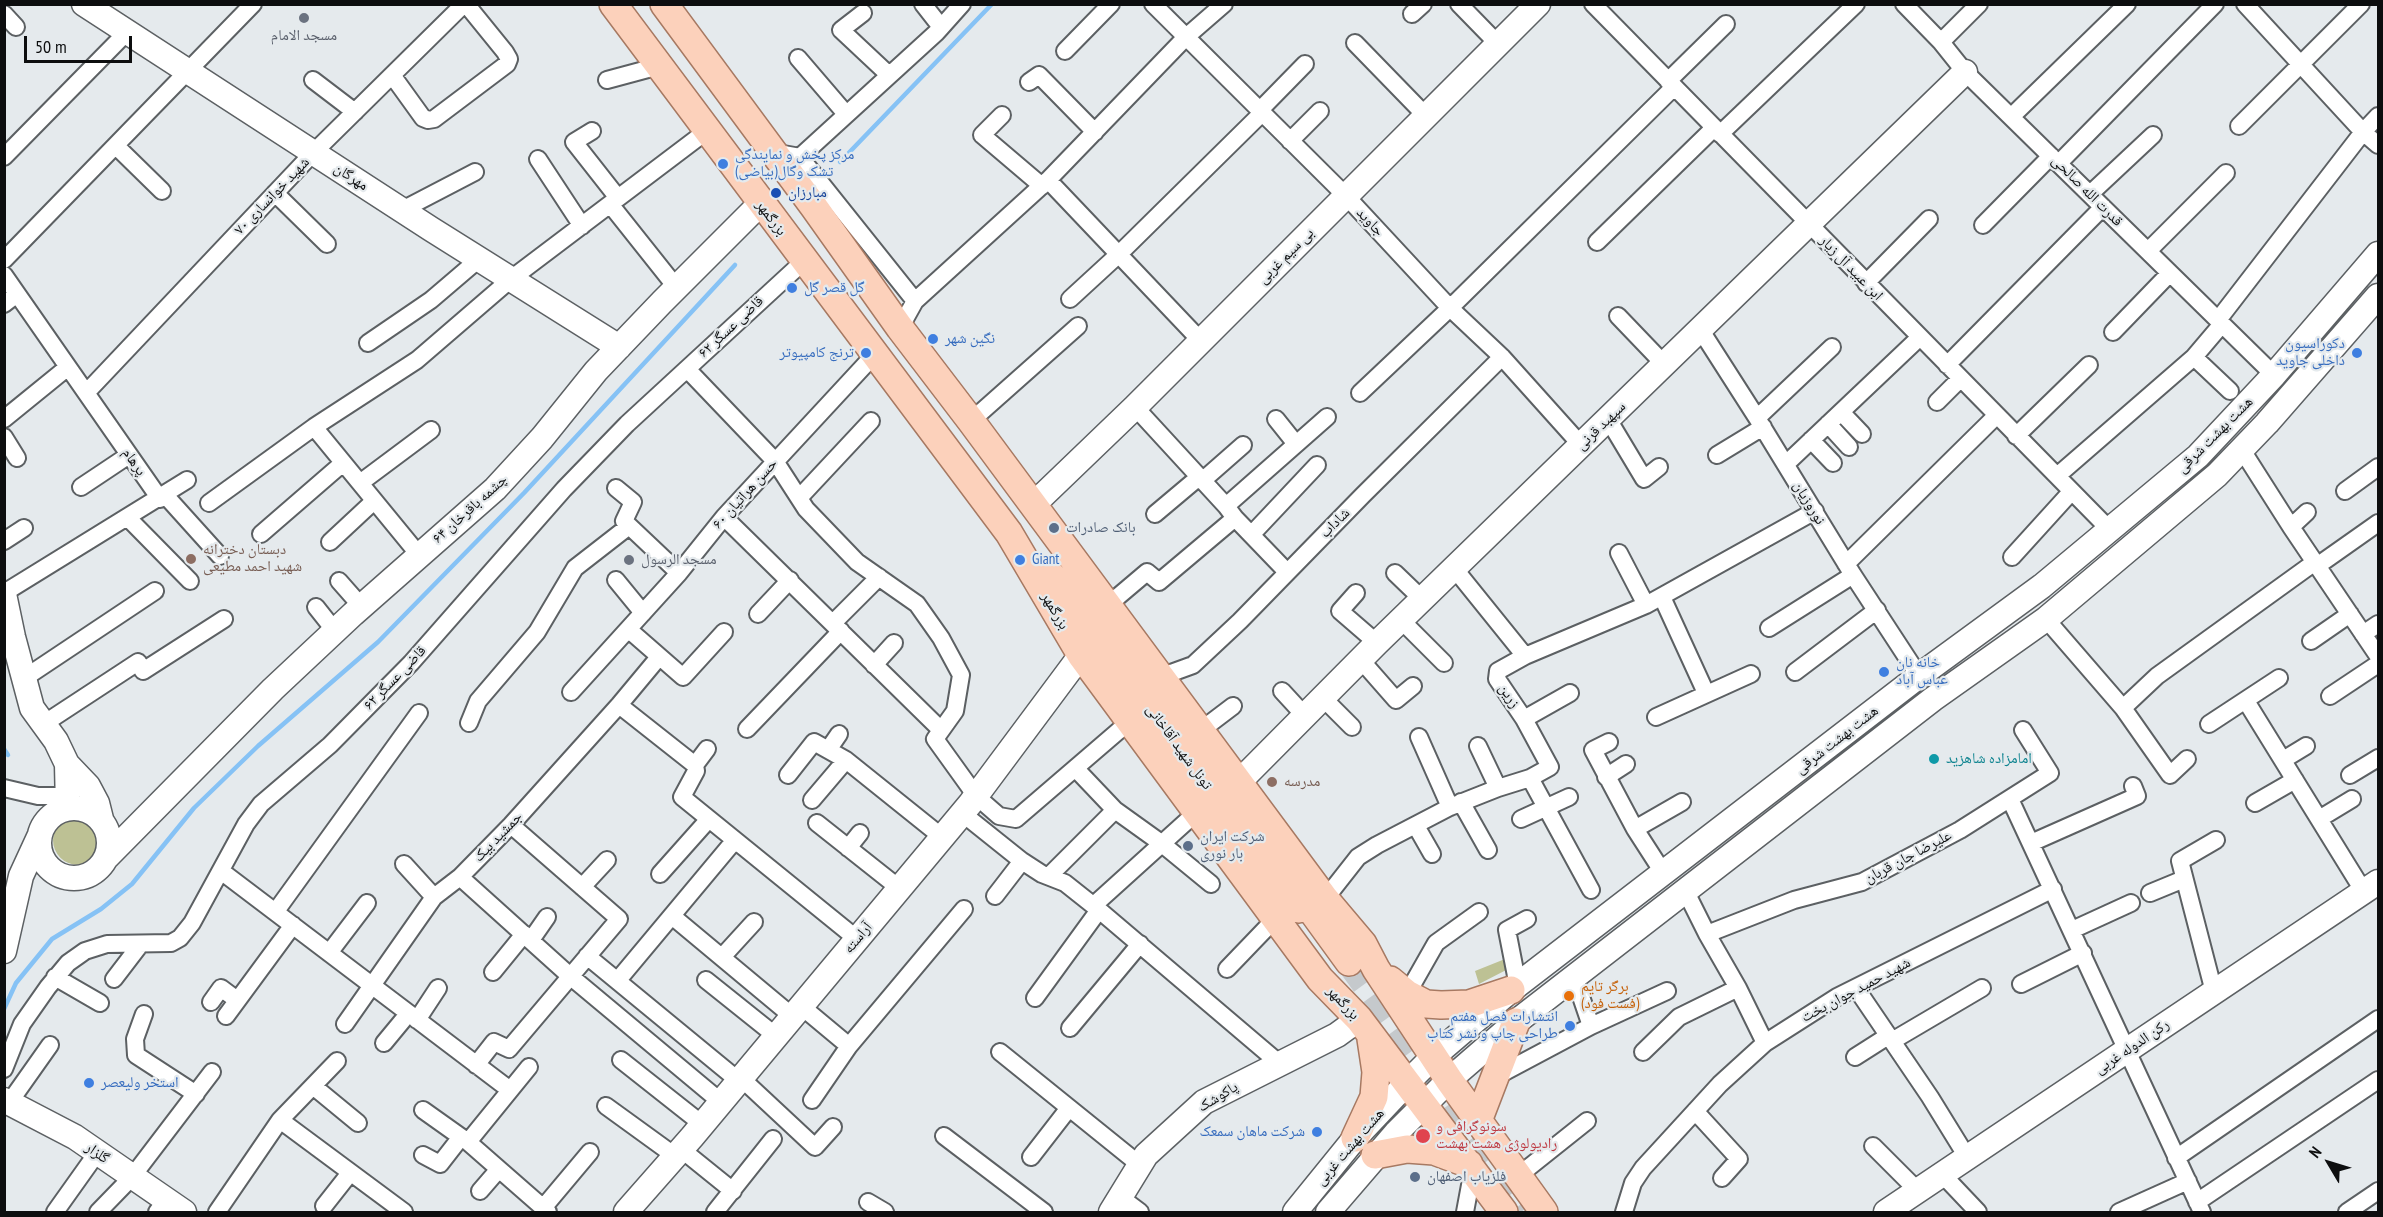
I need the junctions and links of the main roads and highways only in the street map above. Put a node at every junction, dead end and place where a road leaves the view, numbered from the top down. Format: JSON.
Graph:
{"nodes":[{"id":1,"x":614,"y":4,"type":"edge"},
{"id":2,"x":664,"y":4,"type":"edge"},
{"id":3,"x":1033,"y":505,"type":"junction"},
{"id":4,"x":1009,"y":533,"type":"junction"},
{"id":5,"x":1343,"y":963,"type":"junction"},
{"id":6,"x":1376,"y":969,"type":"junction"},
{"id":7,"x":1514,"y":988,"type":"road end"},
{"id":8,"x":1516,"y":1022,"type":"road end"},
{"id":9,"x":1365,"y":1027,"type":"junction"},
{"id":10,"x":1478,"y":1121,"type":"junction"},
{"id":11,"x":1355,"y":1138,"type":"road end"},
{"id":12,"x":1375,"y":1155,"type":"road end"},
{"id":13,"x":1471,"y":1167,"type":"junction"},
{"id":14,"x":1504,"y":1212,"type":"edge"},
{"id":15,"x":1544,"y":1212,"type":"edge"}],
"edges":[{"from":1,"to":4,"type":"main road","name":"بزرگمهر"},
{"from":2,"to":3,"type":"main road","name":"بزرگمهر"},
{"from":3,"to":5,"type":"main road","name":"بزرگمهر"},
{"from":3,"to":5,"type":"main road","name":"بزرگمهر"},
{"from":4,"to":5,"type":"main road","name":"تونل شهید آقاخانی"},
{"from":4,"to":5,"type":"main road","name":"بزرگمهر"},
{"from":5,"to":6,"type":"main road","name":"بزرگمهر"},
{"from":5,"to":9,"type":"main road","name":"بزرگمهر"},
{"from":6,"to":7,"type":"main road"},
{"from":6,"to":10,"type":"main road","name":"بزرگمهر"},
{"from":8,"to":10,"type":"main road"},
{"from":9,"to":11,"type":"main road"},
{"from":9,"to":13,"type":"main road","name":"بزرگمهر"},
{"from":10,"to":15,"type":"main road","name":"بزرگمهر"},
{"from":12,"to":13,"type":"main road"},
{"from":13,"to":14,"type":"main road","name":"بزرگمهر"}]}
